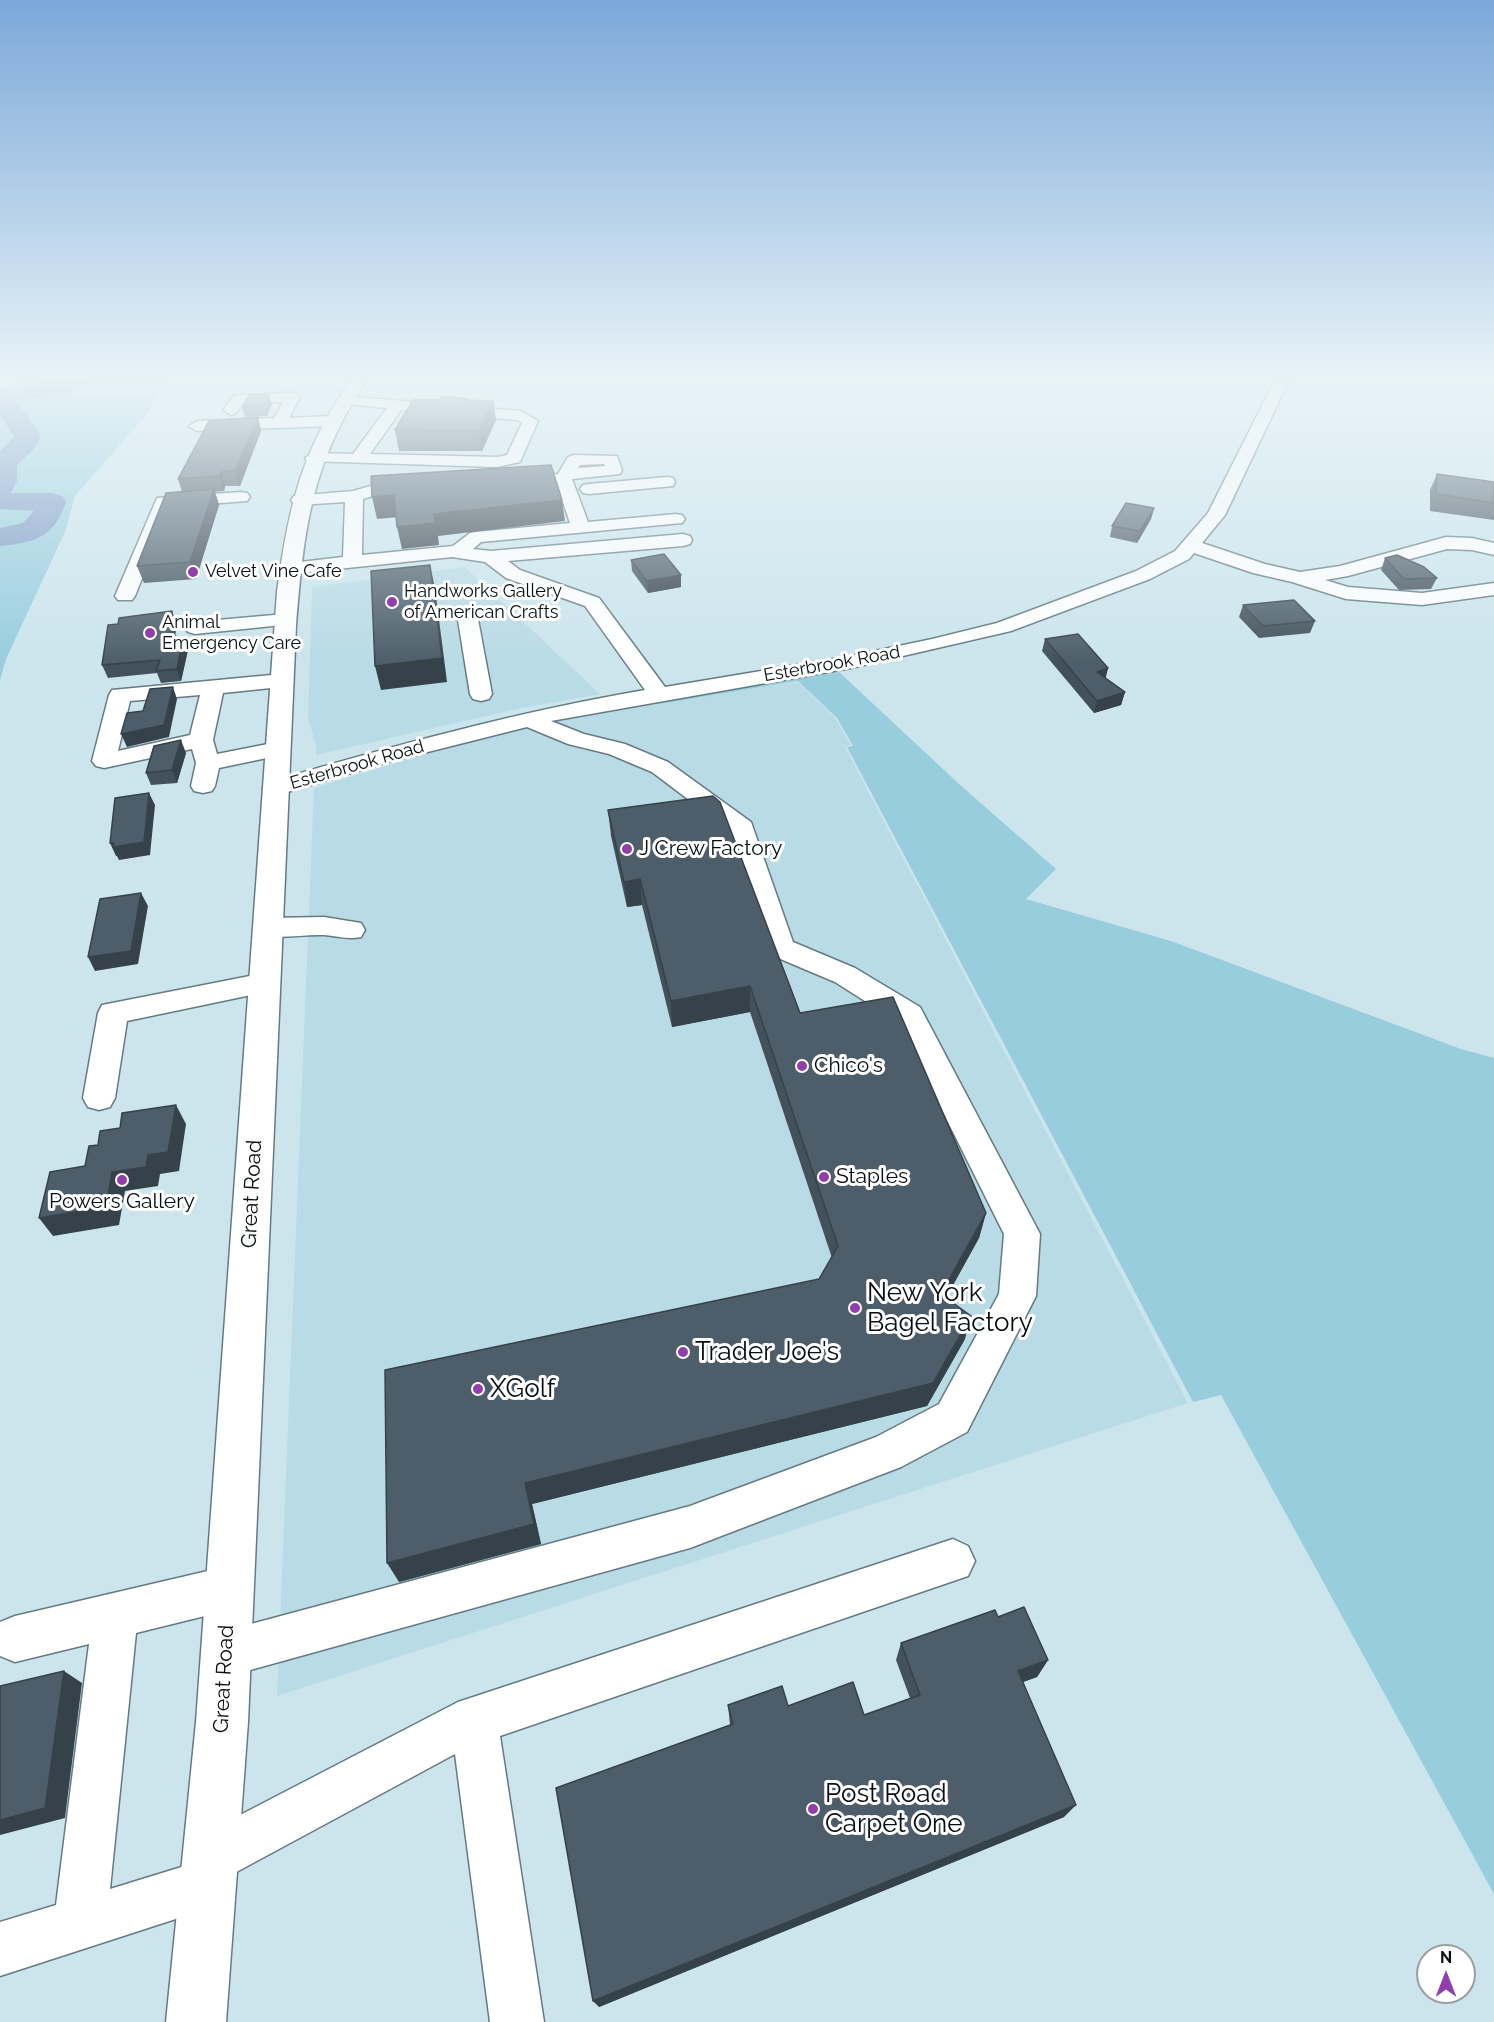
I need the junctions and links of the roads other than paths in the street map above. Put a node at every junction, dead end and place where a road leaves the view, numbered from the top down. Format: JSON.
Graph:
{"nodes":[{"id":1,"x":308,"y":474,"type":"edge"},
{"id":2,"x":1236,"y":474,"type":"edge"},
{"id":3,"x":502,"y":482,"type":"edge"},
{"id":4,"x":667,"y":482,"type":"dead end"},
{"id":5,"x":433,"y":486,"type":"edge"},
{"id":6,"x":568,"y":488,"type":"junction"},
{"id":7,"x":354,"y":496,"type":"junction"},
{"id":8,"x":241,"y":497,"type":"dead end"},
{"id":9,"x":300,"y":501,"type":"junction"},
{"id":10,"x":598,"y":506,"type":"dead end"},
{"id":11,"x":676,"y":519,"type":"dead end"},
{"id":12,"x":581,"y":528,"type":"junction"},
{"id":13,"x":683,"y":540,"type":"dead end"},
{"id":14,"x":1190,"y":544,"type":"junction"},
{"id":15,"x":1494,"y":549,"type":"edge"},
{"id":16,"x":457,"y":552,"type":"junction"},
{"id":17,"x":490,"y":557,"type":"junction"},
{"id":18,"x":1396,"y":558,"type":"junction"},
{"id":19,"x":352,"y":562,"type":"junction"},
{"id":20,"x":1160,"y":566,"type":"junction"},
{"id":21,"x":291,"y":568,"type":"junction"},
{"id":22,"x":1260,"y":569,"type":"junction"},
{"id":23,"x":1298,"y":577,"type":"junction"},
{"id":24,"x":1494,"y":589,"type":"edge"},
{"id":25,"x":1452,"y":595,"type":"junction"},
{"id":26,"x":125,"y":596,"type":"dead end"},
{"id":27,"x":467,"y":615,"type":"dead end"},
{"id":28,"x":285,"y":620,"type":"junction"},
{"id":29,"x":195,"y":628,"type":"dead end"},
{"id":30,"x":282,"y":681,"type":"junction"},
{"id":31,"x":213,"y":688,"type":"junction"},
{"id":32,"x":481,"y":694,"type":"dead end"},
{"id":33,"x":660,"y":695,"type":"junction"},
{"id":34,"x":527,"y":719,"type":"junction"},
{"id":35,"x":278,"y":750,"type":"junction"},
{"id":36,"x":204,"y":763,"type":"junction"},
{"id":37,"x":275,"y":788,"type":"junction"},
{"id":38,"x":268,"y":927,"type":"junction"},
{"id":39,"x":351,"y":930,"type":"dead end"},
{"id":40,"x":265,"y":983,"type":"junction"},
{"id":41,"x":99,"y":1098,"type":"dead end"},
{"id":42,"x":953,"y":1561,"type":"dead end"},
{"id":43,"x":229,"y":1588,"type":"junction"},
{"id":44,"x":115,"y":1616,"type":"junction"},
{"id":45,"x":15,"y":1639,"type":"dead end"},
{"id":46,"x":225,"y":1654,"type":"junction"},
{"id":47,"x":474,"y":1721,"type":"junction"},
{"id":48,"x":209,"y":1871,"type":"junction"},
{"id":49,"x":80,"y":1923,"type":"junction"},
{"id":50,"x":0,"y":1949,"type":"edge"},
{"id":51,"x":196,"y":2022,"type":"edge"},
{"id":52,"x":517,"y":2022,"type":"edge"}],
"edges":[{"from":1,"to":9,"type":"main road","name":"Great Road"},
{"from":2,"to":14,"type":"street","name":"Esterbrook Road"},
{"from":3,"to":6,"type":"street"},
{"from":4,"to":6,"type":"street"},
{"from":5,"to":7,"type":"street"},
{"from":6,"to":10,"type":"street"},
{"from":6,"to":12,"type":"street"},
{"from":7,"to":9,"type":"street"},
{"from":7,"to":19,"type":"street"},
{"from":8,"to":26,"type":"street"},
{"from":9,"to":21,"type":"main road","name":"Great Road"},
{"from":11,"to":12,"type":"street"},
{"from":12,"to":16,"type":"street"},
{"from":13,"to":17,"type":"street"},
{"from":14,"to":20,"type":"street","name":"Esterbrook Road"},
{"from":14,"to":22,"type":"street"},
{"from":15,"to":18,"type":"street"},
{"from":16,"to":17,"type":"street"},
{"from":16,"to":19,"type":"street"},
{"from":17,"to":33,"type":"street"},
{"from":18,"to":23,"type":"street"},
{"from":18,"to":25,"type":"street"},
{"from":19,"to":21,"type":"street"},
{"from":20,"to":22,"type":"street"},
{"from":20,"to":33,"type":"street","name":"Esterbrook Road"},
{"from":21,"to":28,"type":"main road","name":"Great Road"},
{"from":22,"to":23,"type":"street"},
{"from":23,"to":25,"type":"street"},
{"from":24,"to":25,"type":"street"},
{"from":27,"to":32,"type":"street"},
{"from":28,"to":29,"type":"street"},
{"from":28,"to":30,"type":"main road","name":"Great Road"},
{"from":30,"to":31,"type":"street"},
{"from":30,"to":35,"type":"main road","name":"Great Road"},
{"from":31,"to":36,"type":"street"},
{"from":31,"to":36,"type":"street"},
{"from":33,"to":34,"type":"street","name":"Esterbrook Road"},
{"from":34,"to":37,"type":"street","name":"Esterbrook Road"},
{"from":34,"to":46,"type":"street"},
{"from":35,"to":36,"type":"street"},
{"from":35,"to":37,"type":"main road","name":"Great Road"},
{"from":37,"to":38,"type":"main road","name":"Great Road"},
{"from":38,"to":39,"type":"street"},
{"from":38,"to":40,"type":"main road","name":"Great Road"},
{"from":40,"to":41,"type":"street"},
{"from":40,"to":43,"type":"main road","name":"Great Road"},
{"from":42,"to":47,"type":"street"},
{"from":43,"to":44,"type":"street"},
{"from":43,"to":46,"type":"main road","name":"Great Road"},
{"from":44,"to":45,"type":"street"},
{"from":44,"to":49,"type":"street"},
{"from":46,"to":48,"type":"main road","name":"Great Road"},
{"from":47,"to":48,"type":"street"},
{"from":47,"to":52,"type":"street"},
{"from":48,"to":49,"type":"street"},
{"from":48,"to":51,"type":"main road","name":"Great Road"},
{"from":49,"to":50,"type":"street"}]}
